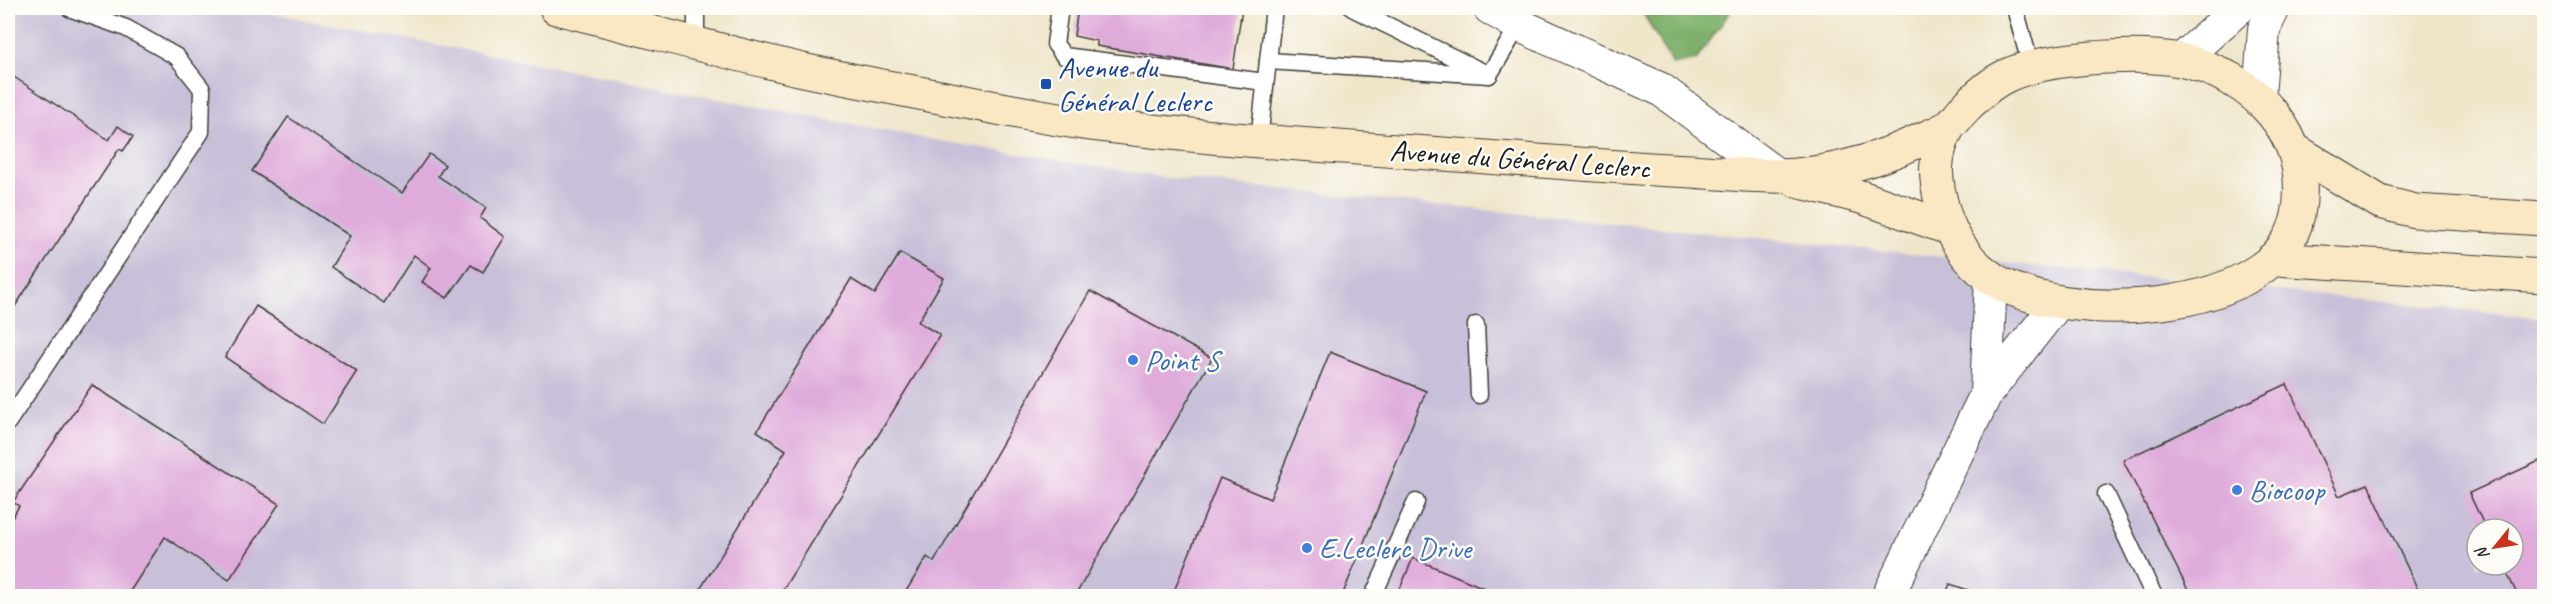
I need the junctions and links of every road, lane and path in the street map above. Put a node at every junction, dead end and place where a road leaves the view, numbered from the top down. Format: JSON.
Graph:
{"nodes":[{"id":1,"x":69,"y":8,"type":"edge"},
{"id":2,"x":556,"y":8,"type":"edge"},
{"id":3,"x":696,"y":8,"type":"edge"},
{"id":4,"x":1060,"y":8,"type":"edge"},
{"id":5,"x":1274,"y":8,"type":"edge"},
{"id":6,"x":1352,"y":8,"type":"edge"},
{"id":7,"x":1490,"y":8,"type":"edge"},
{"id":8,"x":2015,"y":8,"type":"edge"},
{"id":9,"x":2239,"y":8,"type":"edge"},
{"id":10,"x":2274,"y":8,"type":"edge"},
{"id":11,"x":1519,"y":25,"type":"junction"},
{"id":12,"x":696,"y":43,"type":"junction"},
{"id":13,"x":2181,"y":60,"type":"junction"},
{"id":14,"x":1268,"y":61,"type":"junction"},
{"id":15,"x":2031,"y":67,"type":"junction"},
{"id":16,"x":1489,"y":75,"type":"junction"},
{"id":17,"x":1265,"y":82,"type":"junction"},
{"id":18,"x":2259,"y":97,"type":"junction"},
{"id":19,"x":1948,"y":128,"type":"junction"},
{"id":20,"x":1259,"y":140,"type":"junction"},
{"id":21,"x":2295,"y":150,"type":"junction"},
{"id":22,"x":1778,"y":176,"type":"junction"},
{"id":23,"x":2544,"y":219,"type":"edge"},
{"id":24,"x":1948,"y":228,"type":"junction"},
{"id":25,"x":2275,"y":259,"type":"junction"},
{"id":26,"x":2544,"y":276,"type":"edge"},
{"id":27,"x":1990,"y":278,"type":"junction"},
{"id":28,"x":2059,"y":302,"type":"junction"},
{"id":29,"x":1476,"y":325,"type":"dead end"},
{"id":30,"x":1986,"y":394,"type":"junction"},
{"id":31,"x":1479,"y":395,"type":"dead end"},
{"id":32,"x":8,"y":423,"type":"edge"},
{"id":33,"x":2106,"y":494,"type":"dead end"},
{"id":34,"x":1416,"y":502,"type":"dead end"},
{"id":35,"x":1374,"y":597,"type":"edge"},
{"id":36,"x":1888,"y":597,"type":"edge"},
{"id":37,"x":2154,"y":597,"type":"edge"}],
"edges":[{"from":1,"to":32,"type":"lane"},
{"from":2,"to":12,"type":"main road","name":"Avenue du Général Leclerc"},
{"from":3,"to":12,"type":"lane"},
{"from":4,"to":17,"type":"lane"},
{"from":5,"to":14,"type":"lane"},
{"from":6,"to":16,"type":"lane"},
{"from":7,"to":11,"type":"street"},
{"from":8,"to":15,"type":"lane"},
{"from":9,"to":13,"type":"street"},
{"from":10,"to":18,"type":"street"},
{"from":11,"to":16,"type":"lane"},
{"from":11,"to":22,"type":"street"},
{"from":12,"to":20,"type":"main road","name":"Avenue du Général Leclerc"},
{"from":13,"to":15,"type":"main road"},
{"from":13,"to":18,"type":"main road"},
{"from":14,"to":16,"type":"lane"},
{"from":14,"to":17,"type":"lane"},
{"from":15,"to":19,"type":"main road"},
{"from":17,"to":20,"type":"lane"},
{"from":18,"to":21,"type":"main road"},
{"from":19,"to":22,"type":"main road","name":"Avenue du Général Leclerc"},
{"from":19,"to":24,"type":"main road"},
{"from":20,"to":22,"type":"main road","name":"Avenue du Général Leclerc"},
{"from":21,"to":23,"type":"main road"},
{"from":21,"to":25,"type":"main road"},
{"from":22,"to":24,"type":"main road","name":"Avenue du Général Leclerc"},
{"from":24,"to":27,"type":"main road"},
{"from":25,"to":26,"type":"main road"},
{"from":25,"to":28,"type":"main road"},
{"from":27,"to":28,"type":"main road"},
{"from":27,"to":30,"type":"street"},
{"from":28,"to":30,"type":"street"},
{"from":29,"to":31,"type":"lane"},
{"from":30,"to":36,"type":"street"},
{"from":33,"to":37,"type":"lane"},
{"from":34,"to":35,"type":"lane"}]}
